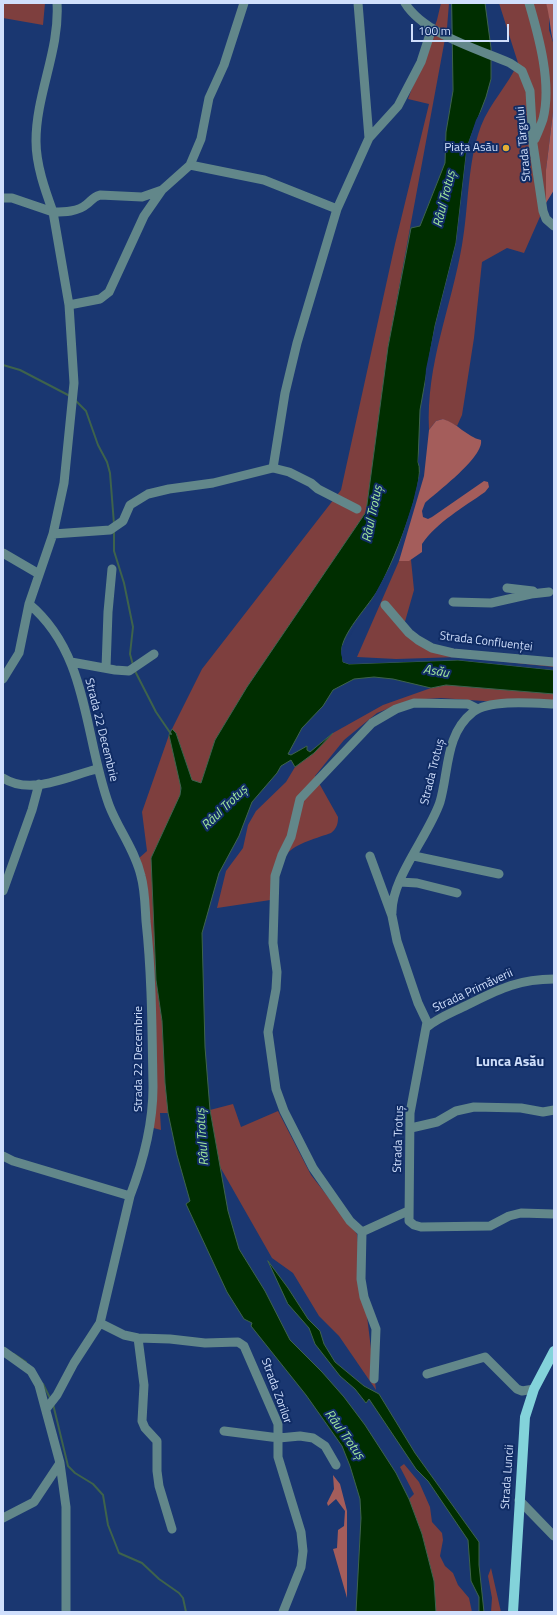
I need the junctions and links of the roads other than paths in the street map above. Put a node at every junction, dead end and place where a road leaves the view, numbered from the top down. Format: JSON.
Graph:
{"nodes":[{"id":1,"x":57,"y":3,"type":"edge"},
{"id":2,"x":244,"y":3,"type":"edge"},
{"id":3,"x":358,"y":3,"type":"edge"},
{"id":4,"x":405,"y":3,"type":"edge"},
{"id":5,"x":529,"y":3,"type":"edge"},
{"id":6,"x":432,"y":28,"type":"junction"},
{"id":7,"x":369,"y":138,"type":"junction"},
{"id":8,"x":533,"y":144,"type":"junction"},
{"id":9,"x":190,"y":166,"type":"junction"},
{"id":10,"x":162,"y":190,"type":"junction"},
{"id":11,"x":3,"y":198,"type":"edge"},
{"id":12,"x":337,"y":209,"type":"junction"},
{"id":13,"x":53,"y":212,"type":"junction"},
{"id":14,"x":554,"y":226,"type":"edge"},
{"id":15,"x":69,"y":306,"type":"junction"},
{"id":16,"x":273,"y":468,"type":"junction"},
{"id":17,"x":357,"y":509,"type":"dead end"},
{"id":18,"x":53,"y":534,"type":"junction"},
{"id":19,"x":3,"y":553,"type":"edge"},
{"id":20,"x":112,"y":569,"type":"dead end"},
{"id":21,"x":39,"y":574,"type":"junction"},
{"id":22,"x":507,"y":588,"type":"dead end"},
{"id":23,"x":552,"y":592,"type":"edge"},
{"id":24,"x":453,"y":602,"type":"dead end"},
{"id":25,"x":29,"y":604,"type":"junction"},
{"id":26,"x":385,"y":605,"type":"dead end"},
{"id":27,"x":154,"y":654,"type":"dead end"},
{"id":28,"x":71,"y":662,"type":"junction"},
{"id":29,"x":554,"y":662,"type":"edge"},
{"id":30,"x":106,"y":668,"type":"junction"},
{"id":31,"x":3,"y":679,"type":"edge"},
{"id":32,"x":554,"y":704,"type":"edge"},
{"id":33,"x":478,"y":709,"type":"junction"},
{"id":34,"x":97,"y":769,"type":"junction"},
{"id":35,"x":3,"y":778,"type":"edge"},
{"id":36,"x":39,"y":784,"type":"junction"},
{"id":37,"x":370,"y":856,"type":"dead end"},
{"id":38,"x":414,"y":856,"type":"junction"},
{"id":39,"x":499,"y":874,"type":"dead end"},
{"id":40,"x":400,"y":882,"type":"junction"},
{"id":41,"x":3,"y":891,"type":"edge"},
{"id":42,"x":457,"y":893,"type":"dead end"},
{"id":43,"x":392,"y":916,"type":"junction"},
{"id":44,"x":554,"y":979,"type":"edge"},
{"id":45,"x":427,"y":1027,"type":"junction"},
{"id":46,"x":554,"y":1110,"type":"edge"},
{"id":47,"x":411,"y":1128,"type":"junction"},
{"id":48,"x":3,"y":1156,"type":"edge"},
{"id":49,"x":130,"y":1196,"type":"junction"},
{"id":50,"x":408,"y":1211,"type":"junction"},
{"id":51,"x":554,"y":1214,"type":"edge"},
{"id":52,"x":362,"y":1232,"type":"junction"},
{"id":53,"x":100,"y":1323,"type":"junction"},
{"id":54,"x":138,"y":1338,"type":"junction"},
{"id":55,"x":3,"y":1351,"type":"edge"},
{"id":56,"x":554,"y":1351,"type":"edge"},
{"id":57,"x":427,"y":1374,"type":"dead end"},
{"id":58,"x":374,"y":1379,"type":"dead end"},
{"id":59,"x":534,"y":1390,"type":"junction"},
{"id":60,"x":50,"y":1404,"type":"junction"},
{"id":61,"x":224,"y":1431,"type":"dead end"},
{"id":62,"x":279,"y":1438,"type":"junction"},
{"id":63,"x":60,"y":1463,"type":"junction"},
{"id":64,"x":336,"y":1466,"type":"dead end"},
{"id":65,"x":519,"y":1500,"type":"junction"},
{"id":66,"x":3,"y":1518,"type":"edge"},
{"id":67,"x":172,"y":1529,"type":"dead end"},
{"id":68,"x":554,"y":1536,"type":"edge"},
{"id":69,"x":66,"y":1612,"type":"edge"},
{"id":70,"x":283,"y":1612,"type":"edge"},
{"id":71,"x":513,"y":1612,"type":"edge"}],
"edges":[{"from":1,"to":13,"type":"street"},
{"from":2,"to":9,"type":"street"},
{"from":3,"to":7,"type":"street"},
{"from":4,"to":6,"type":"street","name":"Strada Târgului"},
{"from":5,"to":8,"type":"street"},
{"from":6,"to":7,"type":"street"},
{"from":6,"to":8,"type":"street","name":"Strada Târgului"},
{"from":7,"to":12,"type":"street"},
{"from":8,"to":14,"type":"street","name":"Strada Târgului"},
{"from":9,"to":10,"type":"street"},
{"from":9,"to":12,"type":"street"},
{"from":10,"to":13,"type":"street"},
{"from":10,"to":15,"type":"street"},
{"from":11,"to":13,"type":"street"},
{"from":12,"to":16,"type":"street"},
{"from":13,"to":15,"type":"street"},
{"from":15,"to":18,"type":"street"},
{"from":16,"to":17,"type":"street"},
{"from":16,"to":18,"type":"street"},
{"from":18,"to":21,"type":"street"},
{"from":19,"to":21,"type":"street"},
{"from":20,"to":30,"type":"street"},
{"from":21,"to":25,"type":"street"},
{"from":22,"to":23,"type":"street"},
{"from":23,"to":24,"type":"street"},
{"from":25,"to":28,"type":"street","name":"Strada 22 Decembrie"},
{"from":25,"to":31,"type":"street"},
{"from":26,"to":29,"type":"street","name":"Strada Confluenței"},
{"from":27,"to":30,"type":"street"},
{"from":28,"to":30,"type":"street"},
{"from":28,"to":34,"type":"street","name":"Strada 22 Decembrie"},
{"from":32,"to":33,"type":"street"},
{"from":33,"to":38,"type":"street","name":"Strada Trotuș"},
{"from":33,"to":52,"type":"street"},
{"from":34,"to":36,"type":"street"},
{"from":34,"to":49,"type":"street","name":"Strada 22 Decembrie"},
{"from":35,"to":36,"type":"street"},
{"from":36,"to":41,"type":"street"},
{"from":37,"to":43,"type":"street","name":"Strada Trotuș"},
{"from":38,"to":39,"type":"street"},
{"from":38,"to":40,"type":"street","name":"Strada Trotuș"},
{"from":40,"to":42,"type":"street"},
{"from":40,"to":43,"type":"street","name":"Strada Trotuș"},
{"from":43,"to":45,"type":"street","name":"Strada Trotuș"},
{"from":44,"to":45,"type":"street","name":"Strada Primăverii"},
{"from":45,"to":47,"type":"street","name":"Strada Trotuș"},
{"from":46,"to":47,"type":"street"},
{"from":47,"to":50,"type":"street","name":"Strada Trotuș"},
{"from":48,"to":49,"type":"street"},
{"from":49,"to":53,"type":"street","name":"Strada 22 Decembrie"},
{"from":50,"to":51,"type":"street"},
{"from":50,"to":52,"type":"street"},
{"from":52,"to":58,"type":"street"},
{"from":53,"to":54,"type":"street","name":"Strada Zorilor"},
{"from":53,"to":60,"type":"street","name":"Strada 22 Decembrie"},
{"from":54,"to":62,"type":"street","name":"Strada Zorilor"},
{"from":54,"to":67,"type":"street"},
{"from":55,"to":60,"type":"street"},
{"from":56,"to":59,"type":"main road","name":"Strada Luncii"},
{"from":57,"to":59,"type":"street"},
{"from":59,"to":65,"type":"main road","name":"Strada Luncii"},
{"from":60,"to":63,"type":"street"},
{"from":61,"to":62,"type":"street"},
{"from":62,"to":64,"type":"street"},
{"from":62,"to":70,"type":"street","name":"Strada Zorilor"},
{"from":63,"to":66,"type":"street"},
{"from":63,"to":69,"type":"street"},
{"from":65,"to":68,"type":"street"},
{"from":65,"to":71,"type":"main road","name":"Strada Luncii"}]}
